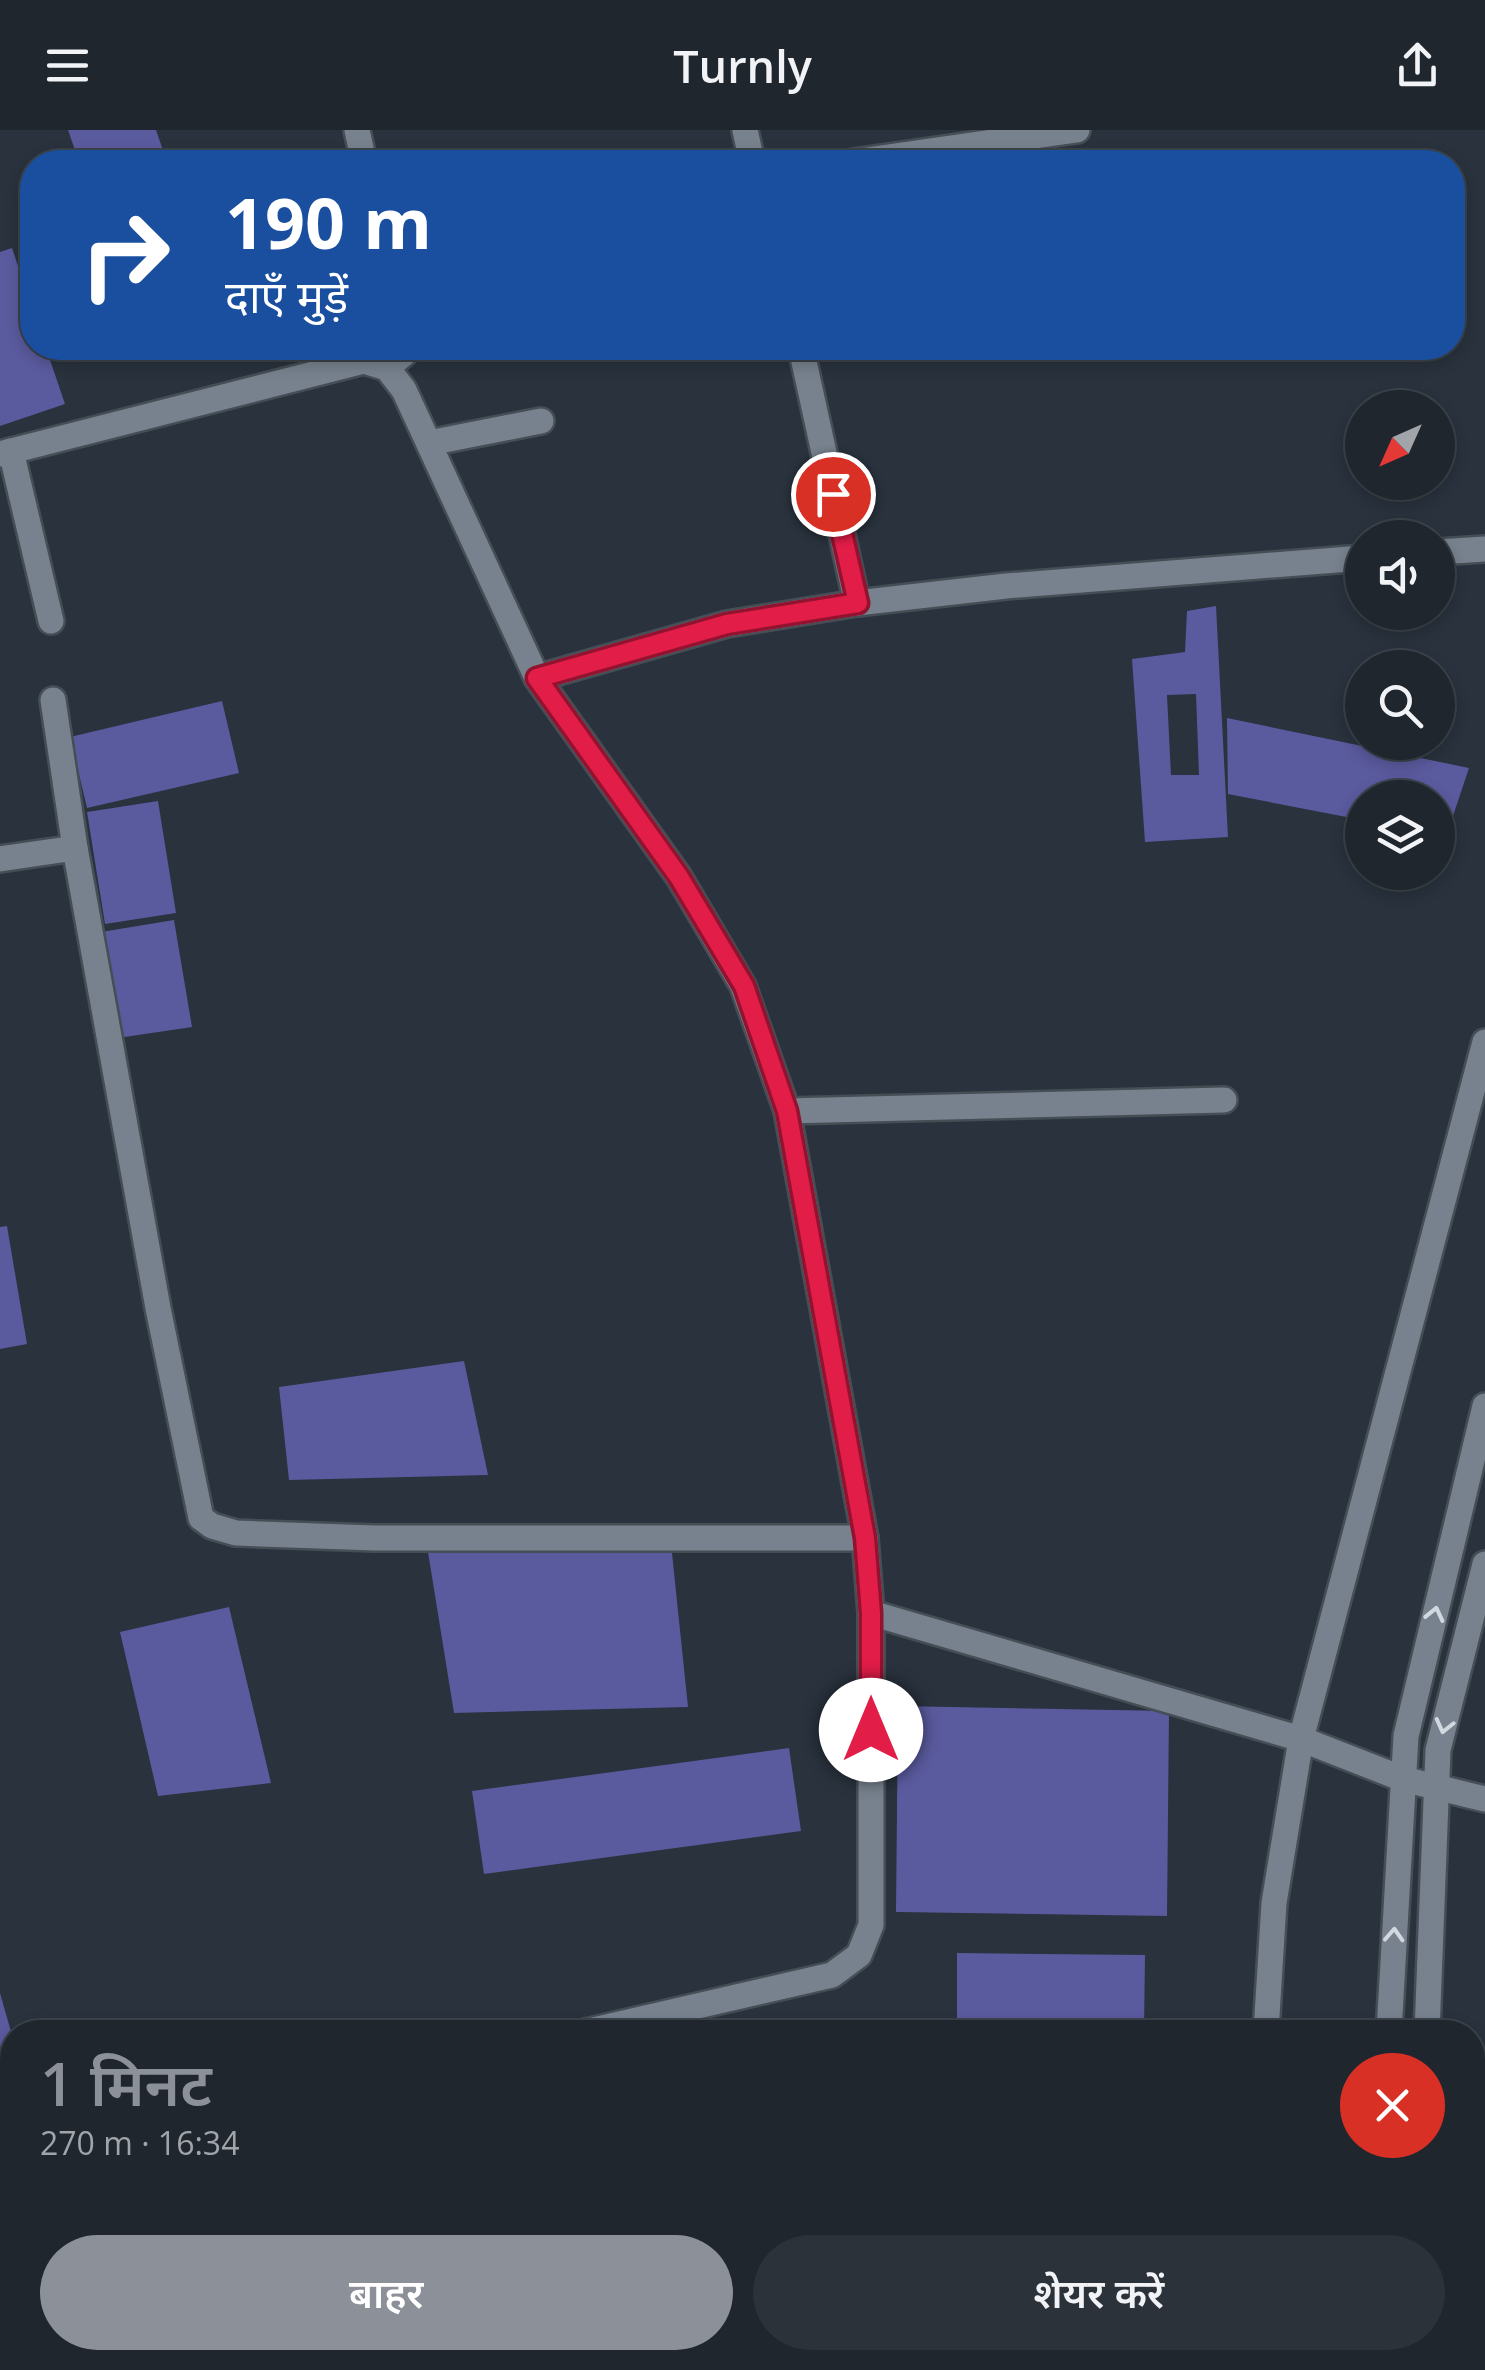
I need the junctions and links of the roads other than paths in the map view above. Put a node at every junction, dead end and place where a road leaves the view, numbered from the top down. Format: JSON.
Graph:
{"nodes":[{"id":1,"x":1077,"y":130,"type":"edge"},
{"id":2,"x":1001,"y":150,"type":"edge"},
{"id":3,"x":397,"y":360,"type":"edge"},
{"id":4,"x":803,"y":360,"type":"edge"},
{"id":5,"x":387,"y":368,"type":"junction"},
{"id":6,"x":541,"y":421,"type":"dead end"},
{"id":7,"x":429,"y":443,"type":"junction"},
{"id":8,"x":5,"y":453,"type":"edge"},
{"id":9,"x":1485,"y":549,"type":"edge"},
{"id":10,"x":1455,"y":551,"type":"edge"},
{"id":11,"x":1345,"y":559,"type":"edge"},
{"id":12,"x":858,"y":603,"type":"junction"},
{"id":13,"x":51,"y":621,"type":"dead end"},
{"id":14,"x":537,"y":678,"type":"junction"},
{"id":15,"x":52,"y":700,"type":"dead end"},
{"id":16,"x":75,"y":848,"type":"junction"},
{"id":17,"x":0,"y":858,"type":"edge"},
{"id":18,"x":1485,"y":1042,"type":"edge"},
{"id":19,"x":1224,"y":1100,"type":"dead end"},
{"id":20,"x":787,"y":1111,"type":"junction"},
{"id":21,"x":1485,"y":1406,"type":"edge"},
{"id":22,"x":865,"y":1538,"type":"junction"},
{"id":23,"x":1485,"y":1564,"type":"edge"},
{"id":24,"x":871,"y":1613,"type":"junction"},
{"id":25,"x":1301,"y":1738,"type":"junction"},
{"id":26,"x":1402,"y":1780,"type":"junction"},
{"id":27,"x":1436,"y":1787,"type":"junction"},
{"id":28,"x":1485,"y":1799,"type":"edge"},
{"id":29,"x":637,"y":2020,"type":"edge"},
{"id":30,"x":1267,"y":2020,"type":"edge"},
{"id":31,"x":1390,"y":2020,"type":"edge"},
{"id":32,"x":1427,"y":2020,"type":"edge"}],
"edges":[{"from":1,"to":2,"type":"street"},
{"from":3,"to":5,"type":"street"},
{"from":4,"to":12,"type":"street"},
{"from":5,"to":7,"type":"street"},
{"from":5,"to":8,"type":"street"},
{"from":6,"to":7,"type":"street"},
{"from":7,"to":14,"type":"street"},
{"from":8,"to":13,"type":"street"},
{"from":9,"to":10,"type":"street"},
{"from":11,"to":12,"type":"street"},
{"from":12,"to":14,"type":"street"},
{"from":14,"to":20,"type":"street"},
{"from":15,"to":16,"type":"street"},
{"from":16,"to":17,"type":"street"},
{"from":16,"to":22,"type":"street"},
{"from":18,"to":25,"type":"street"},
{"from":19,"to":20,"type":"street"},
{"from":20,"to":22,"type":"street"},
{"from":26,"to":21,"type":"street","one_way":true},
{"from":22,"to":24,"type":"street"},
{"from":23,"to":27,"type":"street","one_way":true},
{"from":24,"to":25,"type":"street"},
{"from":24,"to":29,"type":"street"},
{"from":25,"to":26,"type":"street"},
{"from":25,"to":30,"type":"street"},
{"from":26,"to":27,"type":"street"},
{"from":31,"to":26,"type":"street","one_way":true},
{"from":27,"to":28,"type":"street"},
{"from":27,"to":32,"type":"street"}]}
